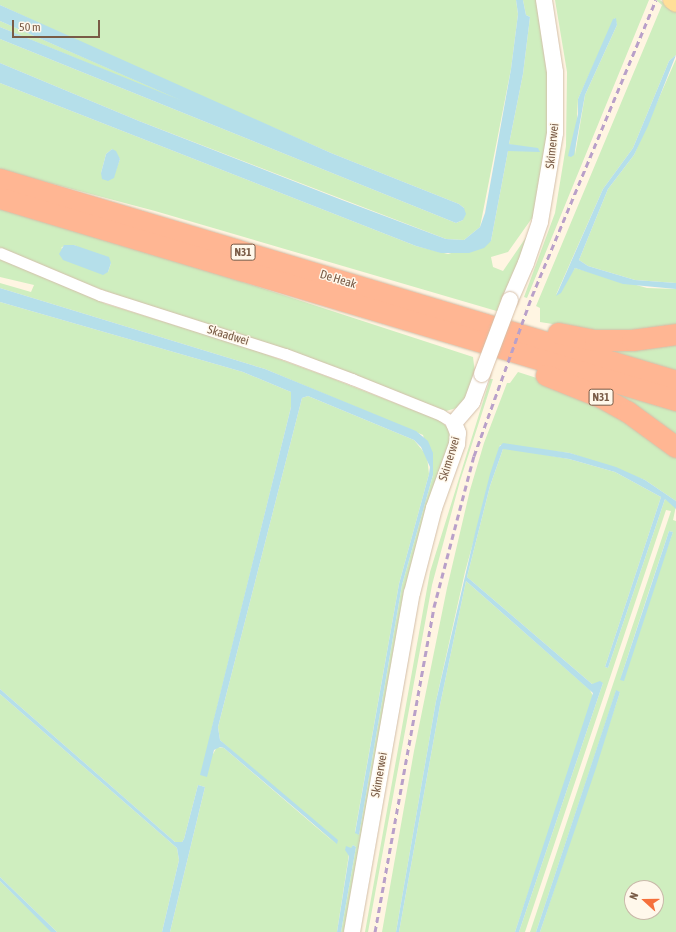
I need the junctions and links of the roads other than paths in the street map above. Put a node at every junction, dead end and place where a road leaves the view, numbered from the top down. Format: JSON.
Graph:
{"nodes":[{"id":1,"x":544,"y":0,"type":"edge"},
{"id":2,"x":672,"y":0,"type":"edge"},
{"id":3,"x":676,"y":3,"type":"edge"},
{"id":4,"x":0,"y":179,"type":"edge"},
{"id":5,"x":0,"y":198,"type":"edge"},
{"id":6,"x":0,"y":253,"type":"edge"},
{"id":7,"x":388,"y":305,"type":"junction"},
{"id":8,"x":676,"y":334,"type":"edge"},
{"id":9,"x":676,"y":381,"type":"edge"},
{"id":10,"x":676,"y":400,"type":"edge"},
{"id":11,"x":454,"y":423,"type":"junction"},
{"id":12,"x":676,"y":447,"type":"edge"},
{"id":13,"x":352,"y":932,"type":"edge"}],
"edges":[{"from":1,"to":11,"type":"street","name":"Skimerwei","bridge":true},
{"from":2,"to":3,"type":"main road"},
{"from":4,"to":7,"type":"highway","name":"De Heak","number":"N31"},
{"from":5,"to":7,"type":"highway","name":"De Heak","number":"N31"},
{"from":6,"to":11,"type":"street","name":"Skaadwei"},
{"from":7,"to":8,"type":"highway","number":"N31"},
{"from":7,"to":9,"type":"highway","name":"De Heak","number":"N31"},
{"from":7,"to":10,"type":"highway","name":"De Heak","number":"N31"},
{"from":7,"to":12,"type":"highway","number":"N31"},
{"from":11,"to":13,"type":"street","name":"Skimerwei"}]}
